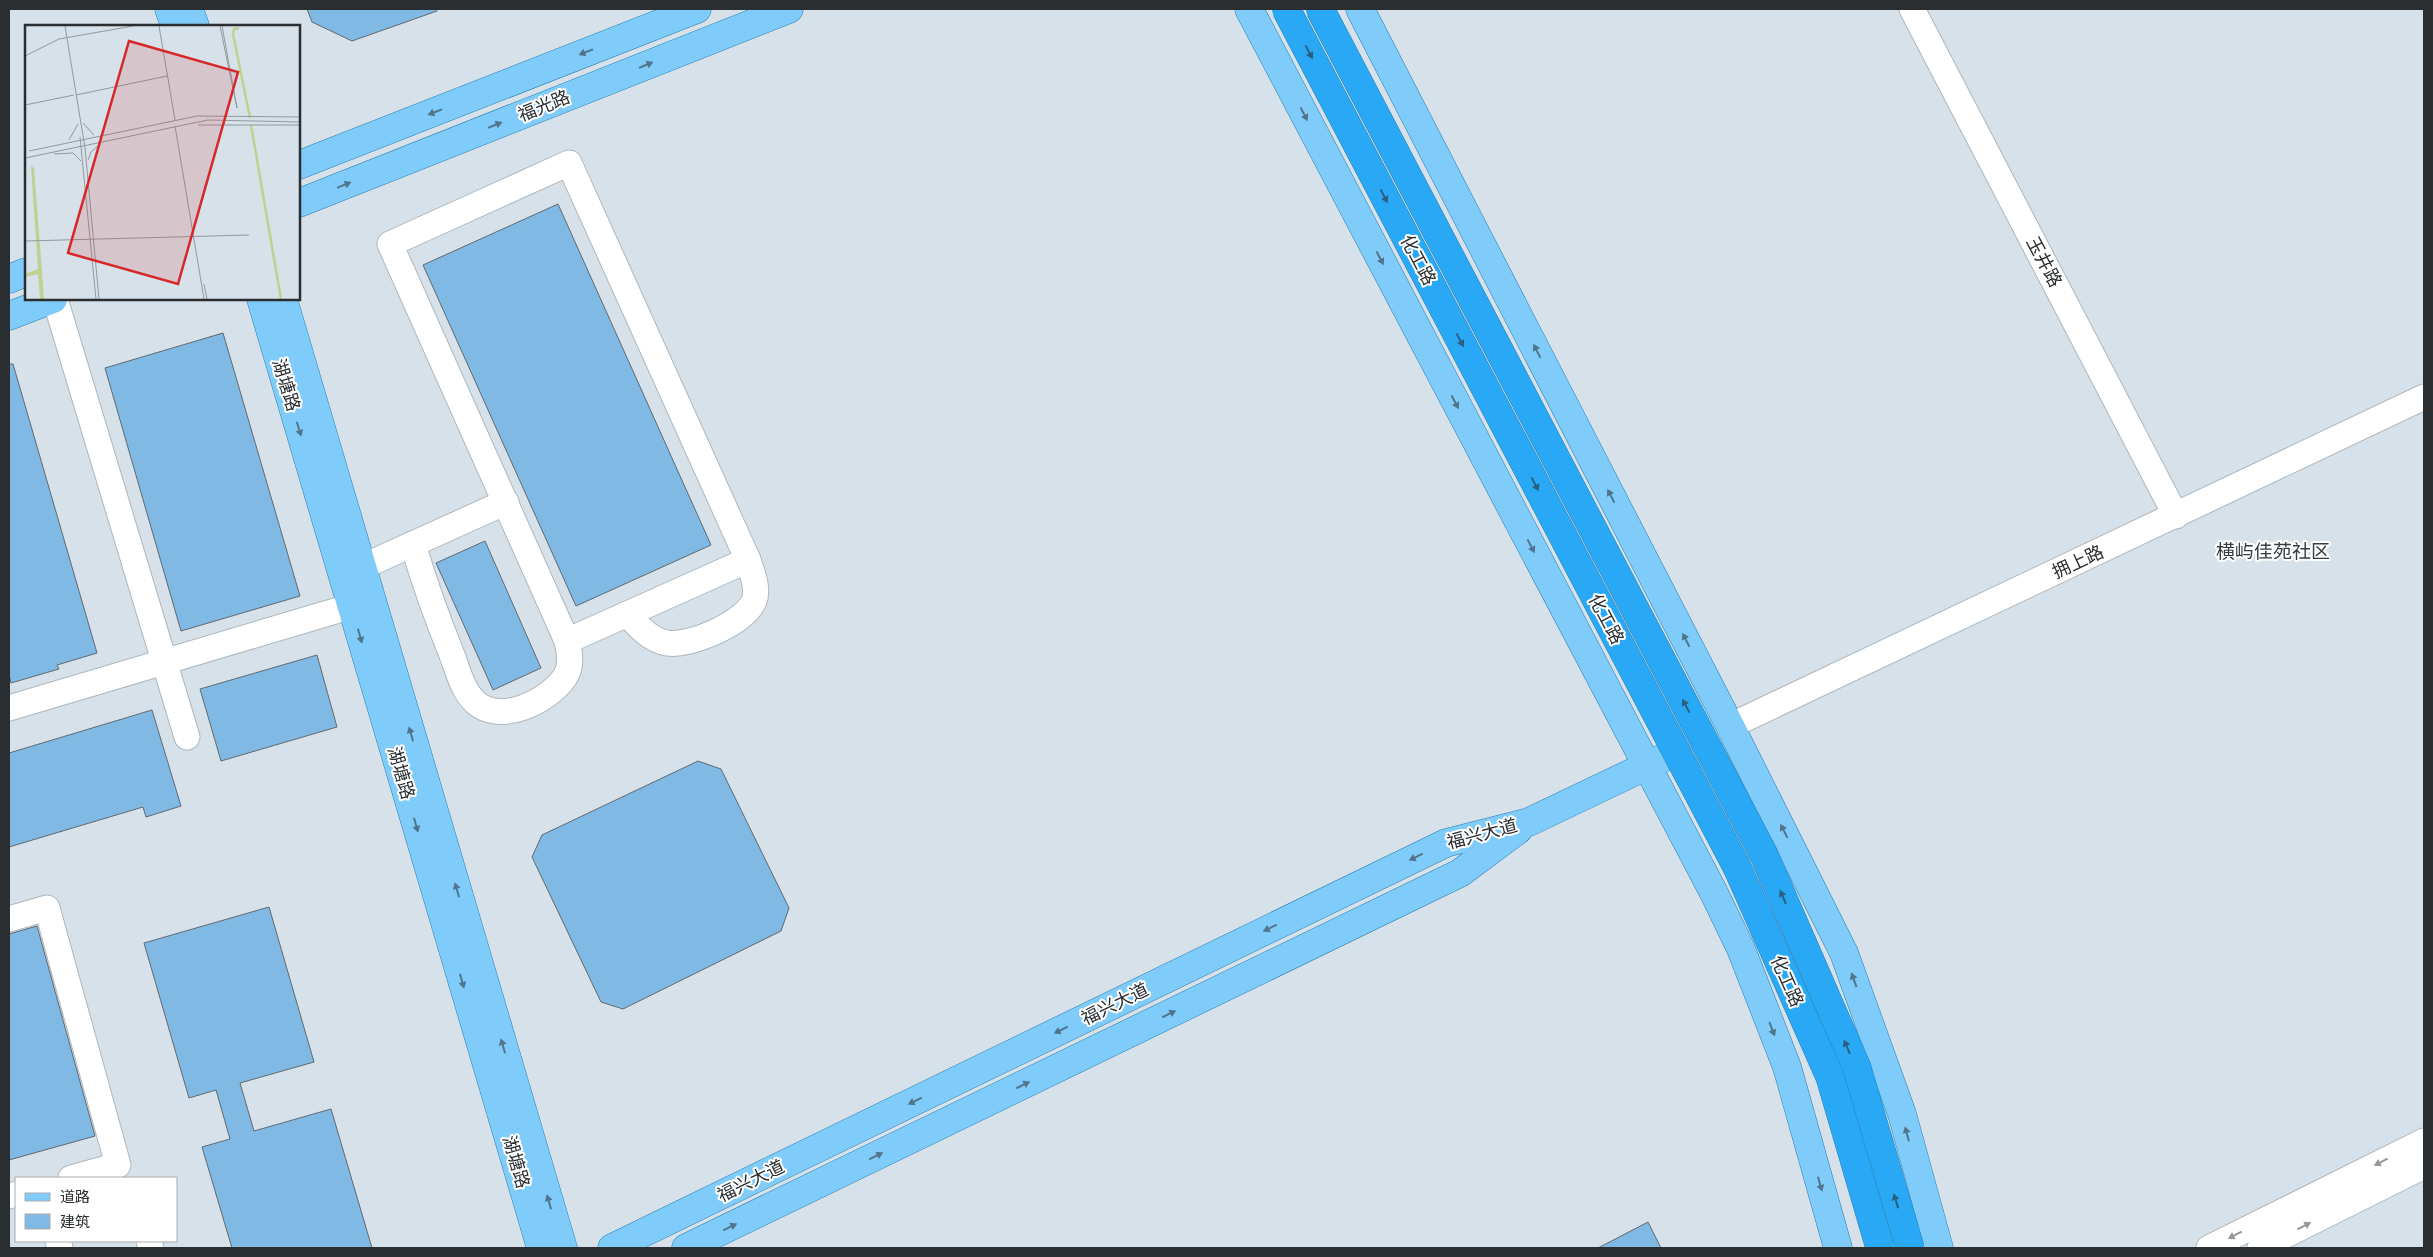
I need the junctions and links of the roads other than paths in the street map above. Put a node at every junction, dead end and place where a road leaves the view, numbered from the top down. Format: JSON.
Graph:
{"nodes":[{"id":1,"x":169,"y":9,"type":"edge"},
{"id":2,"x":189,"y":9,"type":"edge"},
{"id":3,"x":697,"y":9,"type":"edge"},
{"id":4,"x":789,"y":9,"type":"edge"},
{"id":5,"x":1249,"y":9,"type":"edge"},
{"id":6,"x":1286,"y":9,"type":"edge"},
{"id":7,"x":1320,"y":9,"type":"edge"},
{"id":8,"x":1912,"y":9,"type":"edge"},
{"id":9,"x":1361,"y":10,"type":"edge"},
{"id":10,"x":174,"y":25,"type":"edge"},
{"id":11,"x":195,"y":25,"type":"edge"},
{"id":12,"x":300,"y":165,"type":"edge"},
{"id":13,"x":300,"y":202,"type":"edge"},
{"id":14,"x":25,"y":272,"type":"edge"},
{"id":15,"x":9,"y":279,"type":"edge"},
{"id":16,"x":51,"y":300,"type":"edge"},
{"id":17,"x":54,"y":300,"type":"edge"},
{"id":18,"x":261,"y":300,"type":"edge"},
{"id":19,"x":283,"y":300,"type":"edge"},
{"id":20,"x":9,"y":316,"type":"edge"},
{"id":21,"x":2424,"y":397,"type":"edge"},
{"id":22,"x":506,"y":502,"type":"junction"},
{"id":23,"x":2176,"y":516,"type":"junction"},
{"id":24,"x":414,"y":544,"type":"junction"},
{"id":25,"x":748,"y":560,"type":"junction"},
{"id":26,"x":362,"y":567,"type":"junction"},
{"id":27,"x":352,"y":606,"type":"junction"},
{"id":28,"x":627,"y":614,"type":"junction"},
{"id":29,"x":567,"y":641,"type":"junction"},
{"id":30,"x":164,"y":662,"type":"junction"},
{"id":31,"x":9,"y":708,"type":"edge"},
{"id":32,"x":1730,"y":726,"type":"junction"},
{"id":33,"x":187,"y":737,"type":"dead end"},
{"id":34,"x":1647,"y":766,"type":"junction"},
{"id":35,"x":1529,"y":822,"type":"junction"},
{"id":36,"x":9,"y":919,"type":"edge"},
{"id":37,"x":2424,"y":1141,"type":"edge"},
{"id":38,"x":2424,"y":1166,"type":"edge"},
{"id":39,"x":103,"y":1174,"type":"edge"},
{"id":40,"x":79,"y":1177,"type":"edge"},
{"id":41,"x":542,"y":1248,"type":"edge"},
{"id":42,"x":563,"y":1248,"type":"edge"},
{"id":43,"x":612,"y":1248,"type":"edge"},
{"id":44,"x":686,"y":1248,"type":"edge"},
{"id":45,"x":1838,"y":1248,"type":"edge"},
{"id":46,"x":1880,"y":1248,"type":"edge"},
{"id":47,"x":1910,"y":1248,"type":"edge"},
{"id":48,"x":1939,"y":1248,"type":"edge"},
{"id":49,"x":2209,"y":1248,"type":"edge"},
{"id":50,"x":2260,"y":1248,"type":"edge"}],
"edges":[{"from":1,"to":10,"type":"main road"},
{"from":2,"to":11,"type":"main road"},
{"from":3,"to":12,"type":"main road","name":"福光路","one_way":true},
{"from":13,"to":4,"type":"main road","name":"福光路","one_way":true},
{"from":5,"to":34,"type":"main road","one_way":true},
{"from":6,"to":46,"type":"highway","name":"化工路","one_way":true,"bridge":true},
{"from":47,"to":7,"type":"highway","name":"化工路","one_way":true,"bridge":true},
{"from":8,"to":23,"type":"street","name":"玉井路"},
{"from":32,"to":9,"type":"main road","one_way":true},
{"from":14,"to":15,"type":"main road"},
{"from":16,"to":20,"type":"main road"},
{"from":17,"to":30,"type":"street"},
{"from":18,"to":27,"type":"main road","name":"湖塘路","one_way":true},
{"from":19,"to":26,"type":"main road","name":"湖塘路"},
{"from":21,"to":23,"type":"street","name":"拥上路"},
{"from":22,"to":24,"type":"street"},
{"from":22,"to":25,"type":"street"},
{"from":22,"to":29,"type":"street"},
{"from":23,"to":32,"type":"street","name":"拥上路"},
{"from":24,"to":26,"type":"street"},
{"from":24,"to":29,"type":"street"},
{"from":25,"to":28,"type":"street"},
{"from":25,"to":28,"type":"street"},
{"from":42,"to":26,"type":"main road","name":"湖塘路","one_way":true},
{"from":27,"to":30,"type":"street"},
{"from":27,"to":41,"type":"main road","name":"湖塘路","one_way":true},
{"from":28,"to":29,"type":"street"},
{"from":30,"to":31,"type":"street"},
{"from":30,"to":33,"type":"street"},
{"from":32,"to":34,"type":"main road"},
{"from":48,"to":32,"type":"main road","one_way":true},
{"from":34,"to":35,"type":"main road"},
{"from":34,"to":45,"type":"main road","one_way":true},
{"from":35,"to":43,"type":"main road","name":"福兴大道","one_way":true},
{"from":44,"to":35,"type":"main road","name":"福兴大道","one_way":true},
{"from":36,"to":39,"type":"street"},
{"from":37,"to":49,"type":"street","one_way":true},
{"from":50,"to":38,"type":"street","one_way":true},
{"from":39,"to":40,"type":"street"}]}
